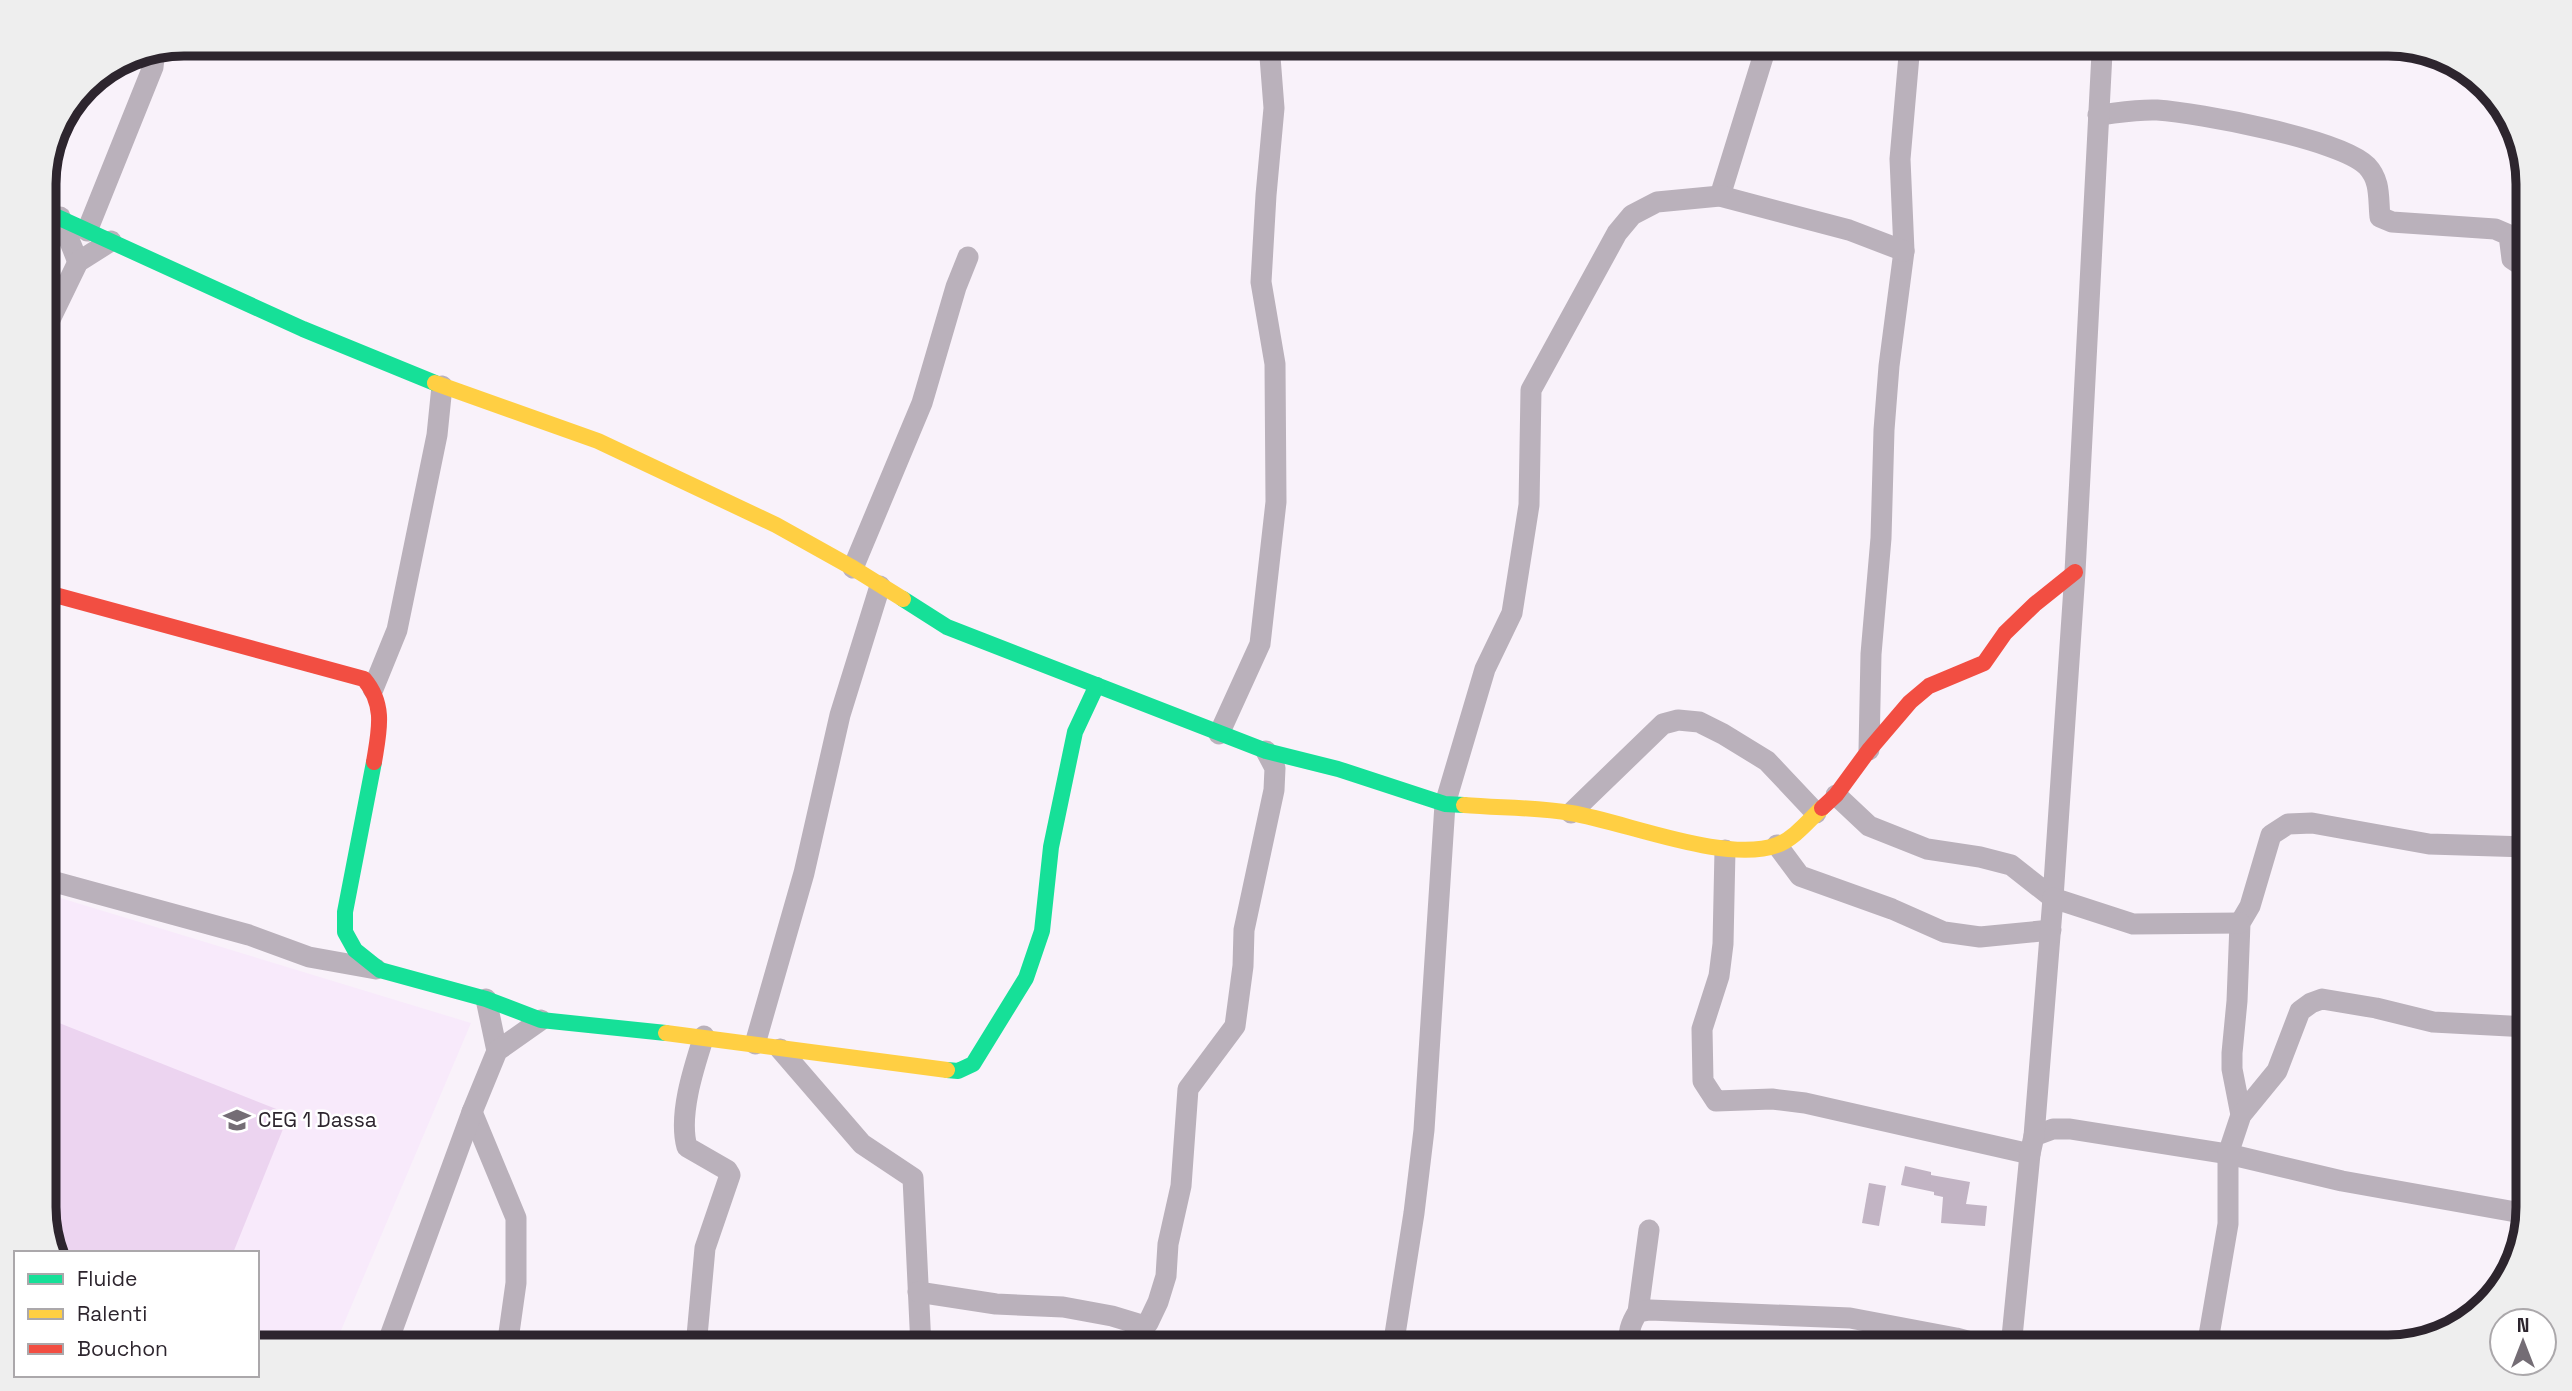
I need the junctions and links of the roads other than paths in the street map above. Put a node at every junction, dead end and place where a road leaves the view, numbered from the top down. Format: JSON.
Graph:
{"nodes":[{"id":1,"x":1270,"y":56,"type":"edge"},
{"id":2,"x":1763,"y":56,"type":"edge"},
{"id":3,"x":1909,"y":56,"type":"edge"},
{"id":4,"x":2102,"y":56,"type":"edge"},
{"id":5,"x":154,"y":60,"type":"edge"},
{"id":6,"x":2098,"y":115,"type":"junction"},
{"id":7,"x":1720,"y":196,"type":"junction"},
{"id":8,"x":56,"y":216,"type":"edge"},
{"id":9,"x":56,"y":221,"type":"edge"},
{"id":10,"x":87,"y":231,"type":"junction"},
{"id":11,"x":111,"y":241,"type":"junction"},
{"id":12,"x":1903,"y":251,"type":"junction"},
{"id":13,"x":968,"y":257,"type":"dead end"},
{"id":14,"x":78,"y":262,"type":"junction"},
{"id":15,"x":2516,"y":262,"type":"edge"},
{"id":16,"x":56,"y":307,"type":"edge"},
{"id":17,"x":442,"y":386,"type":"junction"},
{"id":18,"x":853,"y":568,"type":"junction"},
{"id":19,"x":2076,"y":572,"type":"junction"},
{"id":20,"x":880,"y":586,"type":"junction"},
{"id":21,"x":56,"y":595,"type":"edge"},
{"id":22,"x":1097,"y":685,"type":"junction"},
{"id":23,"x":373,"y":689,"type":"junction"},
{"id":24,"x":1219,"y":734,"type":"junction"},
{"id":25,"x":1869,"y":750,"type":"junction"},
{"id":26,"x":1266,"y":751,"type":"junction"},
{"id":27,"x":1836,"y":795,"type":"junction"},
{"id":28,"x":1445,"y":804,"type":"junction"},
{"id":29,"x":1572,"y":813,"type":"junction"},
{"id":30,"x":1816,"y":813,"type":"junction"},
{"id":31,"x":1777,"y":845,"type":"junction"},
{"id":32,"x":2516,"y":847,"type":"edge"},
{"id":33,"x":1725,"y":849,"type":"junction"},
{"id":34,"x":56,"y":882,"type":"edge"},
{"id":35,"x":2053,"y":898,"type":"junction"},
{"id":36,"x":2240,"y":923,"type":"junction"},
{"id":37,"x":2051,"y":930,"type":"junction"},
{"id":38,"x":380,"y":970,"type":"junction"},
{"id":39,"x":486,"y":999,"type":"junction"},
{"id":40,"x":541,"y":1020,"type":"junction"},
{"id":41,"x":2516,"y":1026,"type":"edge"},
{"id":42,"x":704,"y":1036,"type":"junction"},
{"id":43,"x":755,"y":1044,"type":"junction"},
{"id":44,"x":780,"y":1049,"type":"junction"},
{"id":45,"x":497,"y":1052,"type":"junction"},
{"id":46,"x":472,"y":1112,"type":"junction"},
{"id":47,"x":2241,"y":1115,"type":"junction"},
{"id":48,"x":2032,"y":1145,"type":"junction"},
{"id":49,"x":2228,"y":1154,"type":"junction"},
{"id":50,"x":2516,"y":1212,"type":"edge"},
{"id":51,"x":1650,"y":1230,"type":"dead end"},
{"id":52,"x":918,"y":1292,"type":"junction"},
{"id":53,"x":1638,"y":1312,"type":"junction"},
{"id":54,"x":1145,"y":1326,"type":"junction"},
{"id":55,"x":390,"y":1335,"type":"edge"},
{"id":56,"x":509,"y":1335,"type":"edge"},
{"id":57,"x":697,"y":1335,"type":"edge"},
{"id":58,"x":920,"y":1335,"type":"edge"},
{"id":59,"x":1138,"y":1335,"type":"edge"},
{"id":60,"x":1395,"y":1335,"type":"edge"},
{"id":61,"x":1630,"y":1335,"type":"edge"},
{"id":62,"x":1940,"y":1335,"type":"edge"},
{"id":63,"x":2012,"y":1335,"type":"edge"},
{"id":64,"x":2209,"y":1335,"type":"edge"}],
"edges":[{"from":1,"to":24,"type":"street"},
{"from":2,"to":7,"type":"street"},
{"from":3,"to":12,"type":"street"},
{"from":4,"to":6,"type":"street"},
{"from":5,"to":10,"type":"street"},
{"from":6,"to":15,"type":"street"},
{"from":6,"to":19,"type":"street"},
{"from":7,"to":12,"type":"street"},
{"from":7,"to":28,"type":"street"},
{"from":8,"to":10,"type":"street"},
{"from":9,"to":14,"type":"street"},
{"from":10,"to":11,"type":"street"},
{"from":11,"to":14,"type":"street"},
{"from":11,"to":17,"type":"street"},
{"from":12,"to":25,"type":"street"},
{"from":13,"to":18,"type":"street"},
{"from":14,"to":16,"type":"street"},
{"from":17,"to":18,"type":"street"},
{"from":17,"to":23,"type":"street"},
{"from":18,"to":20,"type":"street"},
{"from":19,"to":25,"type":"street"},
{"from":19,"to":35,"type":"street"},
{"from":20,"to":22,"type":"street"},
{"from":20,"to":43,"type":"street"},
{"from":21,"to":23,"type":"street"},
{"from":22,"to":24,"type":"street"},
{"from":22,"to":44,"type":"street"},
{"from":23,"to":38,"type":"street"},
{"from":24,"to":26,"type":"street"},
{"from":25,"to":27,"type":"street"},
{"from":26,"to":28,"type":"street"},
{"from":26,"to":54,"type":"street"},
{"from":27,"to":30,"type":"street"},
{"from":27,"to":35,"type":"street"},
{"from":28,"to":29,"type":"street"},
{"from":28,"to":60,"type":"street"},
{"from":29,"to":30,"type":"street"},
{"from":29,"to":33,"type":"street"},
{"from":30,"to":31,"type":"street"},
{"from":31,"to":33,"type":"street"},
{"from":31,"to":37,"type":"street"},
{"from":32,"to":36,"type":"street"},
{"from":33,"to":48,"type":"street"},
{"from":34,"to":38,"type":"street"},
{"from":35,"to":36,"type":"street"},
{"from":35,"to":37,"type":"street"},
{"from":36,"to":47,"type":"street"},
{"from":37,"to":48,"type":"street"},
{"from":38,"to":39,"type":"street"},
{"from":39,"to":40,"type":"street"},
{"from":39,"to":45,"type":"street"},
{"from":40,"to":42,"type":"street"},
{"from":40,"to":45,"type":"street"},
{"from":41,"to":47,"type":"street"},
{"from":42,"to":43,"type":"street"},
{"from":42,"to":57,"type":"street"},
{"from":43,"to":44,"type":"street"},
{"from":44,"to":52,"type":"street"},
{"from":45,"to":46,"type":"street"},
{"from":46,"to":55,"type":"street"},
{"from":46,"to":56,"type":"street"},
{"from":47,"to":49,"type":"street"},
{"from":48,"to":49,"type":"street"},
{"from":48,"to":63,"type":"street"},
{"from":49,"to":50,"type":"street"},
{"from":49,"to":64,"type":"street"},
{"from":51,"to":53,"type":"street"},
{"from":52,"to":54,"type":"street"},
{"from":52,"to":58,"type":"street"},
{"from":53,"to":61,"type":"street"},
{"from":53,"to":62,"type":"street"},
{"from":54,"to":59,"type":"street"}]}
